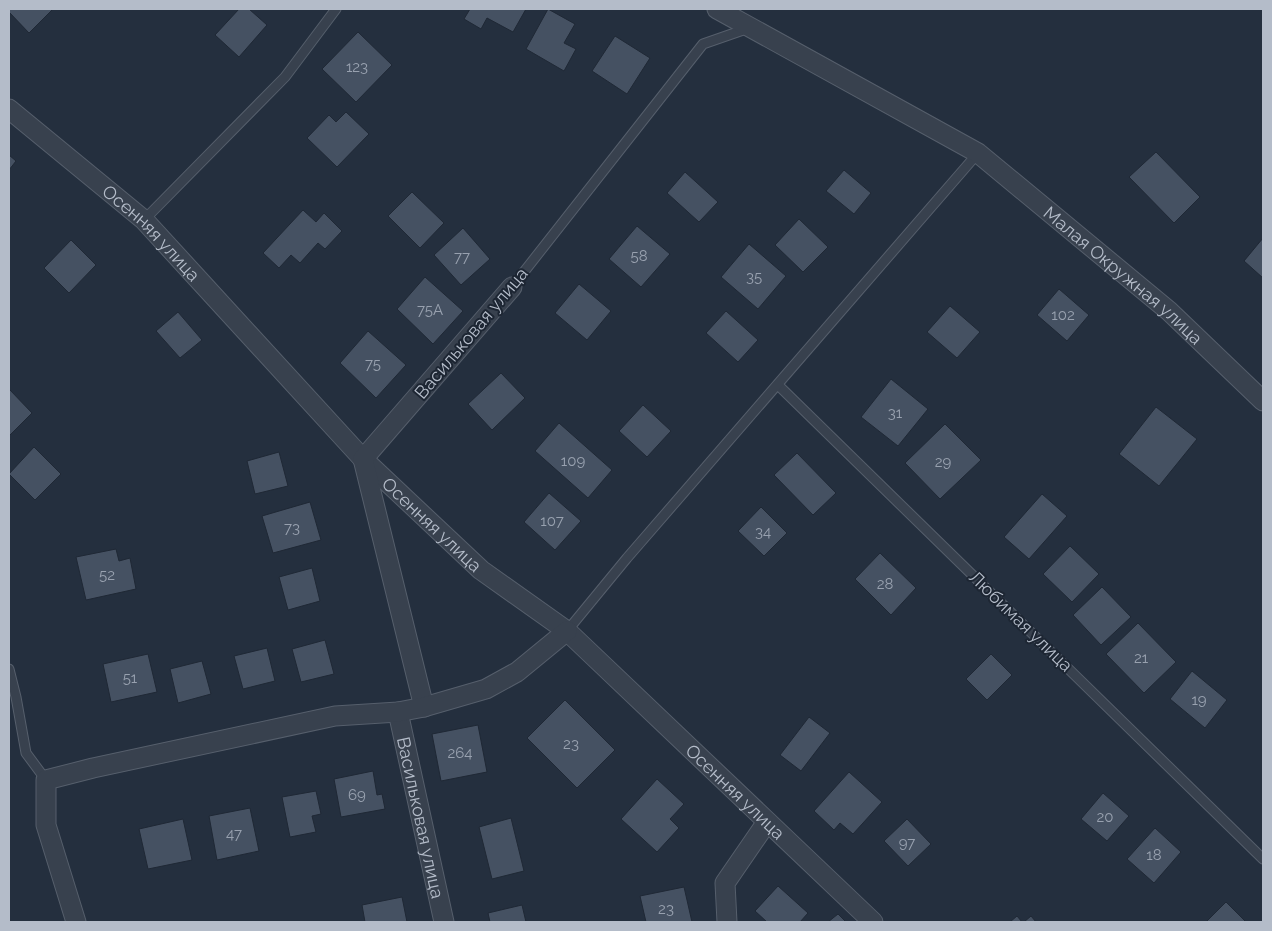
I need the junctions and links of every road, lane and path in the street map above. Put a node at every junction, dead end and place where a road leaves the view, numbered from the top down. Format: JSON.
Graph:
{"nodes":[{"id":1,"x":336,"y":9,"type":"edge"},
{"id":2,"x":717,"y":9,"type":"edge"},
{"id":3,"x":751,"y":27,"type":"junction"},
{"id":4,"x":9,"y":109,"type":"edge"},
{"id":5,"x":978,"y":153,"type":"junction"},
{"id":6,"x":144,"y":220,"type":"junction"},
{"id":7,"x":512,"y":286,"type":"joint"},
{"id":8,"x":778,"y":384,"type":"junction"},
{"id":9,"x":1263,"y":401,"type":"edge"},
{"id":10,"x":363,"y":459,"type":"junction"},
{"id":11,"x":567,"y":631,"type":"junction"},
{"id":12,"x":9,"y":669,"type":"edge"},
{"id":13,"x":424,"y":707,"type":"junction"},
{"id":14,"x":398,"y":712,"type":"junction"},
{"id":15,"x":46,"y":780,"type":"junction"},
{"id":16,"x":767,"y":822,"type":"junction"},
{"id":17,"x":1263,"y":859,"type":"edge"},
{"id":18,"x":76,"y":922,"type":"edge"},
{"id":19,"x":444,"y":922,"type":"edge"},
{"id":20,"x":727,"y":922,"type":"edge"},
{"id":21,"x":873,"y":922,"type":"edge"}],
"edges":[{"from":1,"to":6,"type":"lane"},
{"from":2,"to":3,"type":"street","name":"Малая Окружная улица"},
{"from":3,"to":5,"type":"street","name":"Малая Окружная улица"},
{"from":3,"to":7,"type":"lane","name":"Васильковая улица"},
{"from":4,"to":6,"type":"street","name":"Осенняя улица"},
{"from":5,"to":8,"type":"lane"},
{"from":5,"to":9,"type":"street","name":"Малая Окружная улица"},
{"from":6,"to":10,"type":"street","name":"Осенняя улица"},
{"from":7,"to":10,"type":"street","name":"Васильковая улица"},
{"from":8,"to":11,"type":"lane"},
{"from":8,"to":17,"type":"lane","name":"Любимая улица"},
{"from":10,"to":11,"type":"street","name":"Осенняя улица"},
{"from":10,"to":13,"type":"street"},
{"from":11,"to":13,"type":"street"},
{"from":11,"to":16,"type":"street","name":"Осенняя улица"},
{"from":12,"to":15,"type":"lane"},
{"from":13,"to":14,"type":"street"},
{"from":14,"to":15,"type":"street"},
{"from":14,"to":19,"type":"street","name":"Васильковая улица"},
{"from":15,"to":18,"type":"street"},
{"from":16,"to":20,"type":"street"},
{"from":16,"to":21,"type":"street","name":"Осенняя улица"}]}
